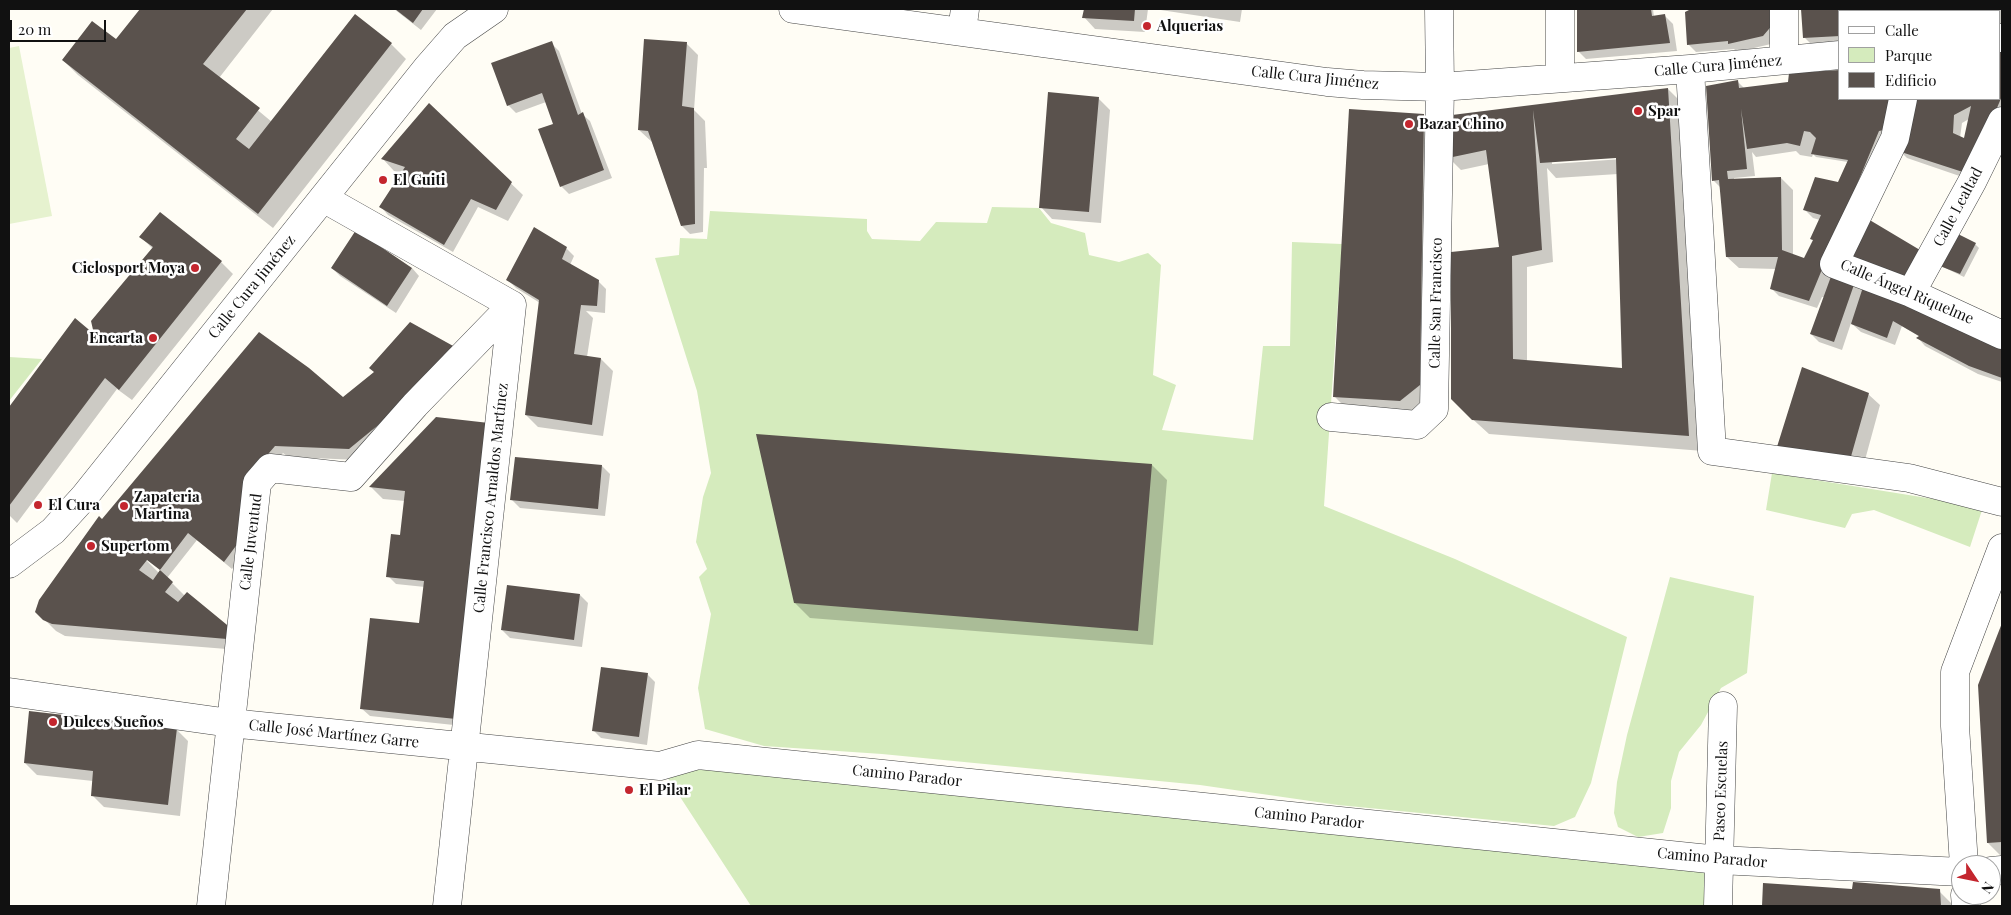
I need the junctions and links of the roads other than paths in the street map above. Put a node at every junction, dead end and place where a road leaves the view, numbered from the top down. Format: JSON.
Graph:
{"nodes":[{"id":1,"x":494,"y":9,"type":"edge"},
{"id":2,"x":792,"y":9,"type":"edge"},
{"id":3,"x":1439,"y":9,"type":"edge"},
{"id":4,"x":1560,"y":9,"type":"edge"},
{"id":5,"x":1784,"y":9,"type":"edge"},
{"id":6,"x":963,"y":20,"type":"edge"},
{"id":7,"x":1838,"y":55,"type":"edge"},
{"id":8,"x":1784,"y":60,"type":"junction"},
{"id":9,"x":1690,"y":69,"type":"junction"},
{"id":10,"x":1560,"y":78,"type":"junction"},
{"id":11,"x":1440,"y":87,"type":"junction"},
{"id":12,"x":1903,"y":100,"type":"edge"},
{"id":13,"x":2002,"y":121,"type":"edge"},
{"id":14,"x":323,"y":198,"type":"junction"},
{"id":15,"x":1911,"y":293,"type":"junction"},
{"id":16,"x":512,"y":305,"type":"junction"},
{"id":17,"x":2002,"y":335,"type":"edge"},
{"id":18,"x":1331,"y":417,"type":"dead end"},
{"id":19,"x":2002,"y":502,"type":"edge"},
{"id":20,"x":2002,"y":548,"type":"edge"},
{"id":21,"x":9,"y":564,"type":"edge"},
{"id":22,"x":9,"y":692,"type":"edge"},
{"id":23,"x":1724,"y":706,"type":"dead end"},
{"id":24,"x":230,"y":723,"type":"junction"},
{"id":25,"x":464,"y":747,"type":"junction"},
{"id":26,"x":660,"y":766,"type":"joint"},
{"id":27,"x":1963,"y":855,"type":"edge"},
{"id":28,"x":1719,"y":860,"type":"junction"},
{"id":29,"x":1951,"y":872,"type":"edge"},
{"id":30,"x":211,"y":906,"type":"edge"},
{"id":31,"x":447,"y":906,"type":"edge"},
{"id":32,"x":1718,"y":906,"type":"edge"}],
"edges":[{"from":1,"to":14,"type":"street","name":"Calle Cura Jiménez"},
{"from":2,"to":6,"type":"street","name":"Calle Cura Jiménez"},
{"from":3,"to":11,"type":"street","name":"Calle San Francisco"},
{"from":4,"to":10,"type":"street"},
{"from":5,"to":8,"type":"street"},
{"from":6,"to":11,"type":"street","name":"Calle Cura Jiménez"},
{"from":7,"to":8,"type":"street","name":"Calle Cura Jiménez"},
{"from":8,"to":9,"type":"street","name":"Calle Cura Jiménez"},
{"from":9,"to":10,"type":"street","name":"Calle Cura Jiménez"},
{"from":9,"to":19,"type":"street"},
{"from":10,"to":11,"type":"street","name":"Calle Cura Jiménez"},
{"from":11,"to":18,"type":"street","name":"Calle San Francisco"},
{"from":12,"to":15,"type":"street","name":"Calle Ángel Riquelme"},
{"from":13,"to":15,"type":"street","name":"Calle Lealtad"},
{"from":14,"to":16,"type":"street"},
{"from":14,"to":21,"type":"street","name":"Calle Cura Jiménez"},
{"from":15,"to":17,"type":"street","name":"Calle Ángel Riquelme"},
{"from":16,"to":24,"type":"street","name":"Calle Juventud"},
{"from":16,"to":25,"type":"street","name":"Calle Francisco Arnaldos Martínez"},
{"from":20,"to":27,"type":"street"},
{"from":22,"to":24,"type":"street","name":"Calle José Martínez Garre"},
{"from":23,"to":28,"type":"street","name":"Paseo Escuelas"},
{"from":24,"to":25,"type":"street","name":"Calle José Martínez Garre"},
{"from":24,"to":30,"type":"street","name":"Calle Juventud"},
{"from":25,"to":26,"type":"street","name":"Calle José Martínez Garre"},
{"from":25,"to":31,"type":"street","name":"Calle Francisco Arnaldos Martínez"},
{"from":26,"to":28,"type":"street","name":"Camino Parador"},
{"from":28,"to":29,"type":"street","name":"Camino Parador"},
{"from":28,"to":32,"type":"street","name":"Paseo Escuelas"}]}
